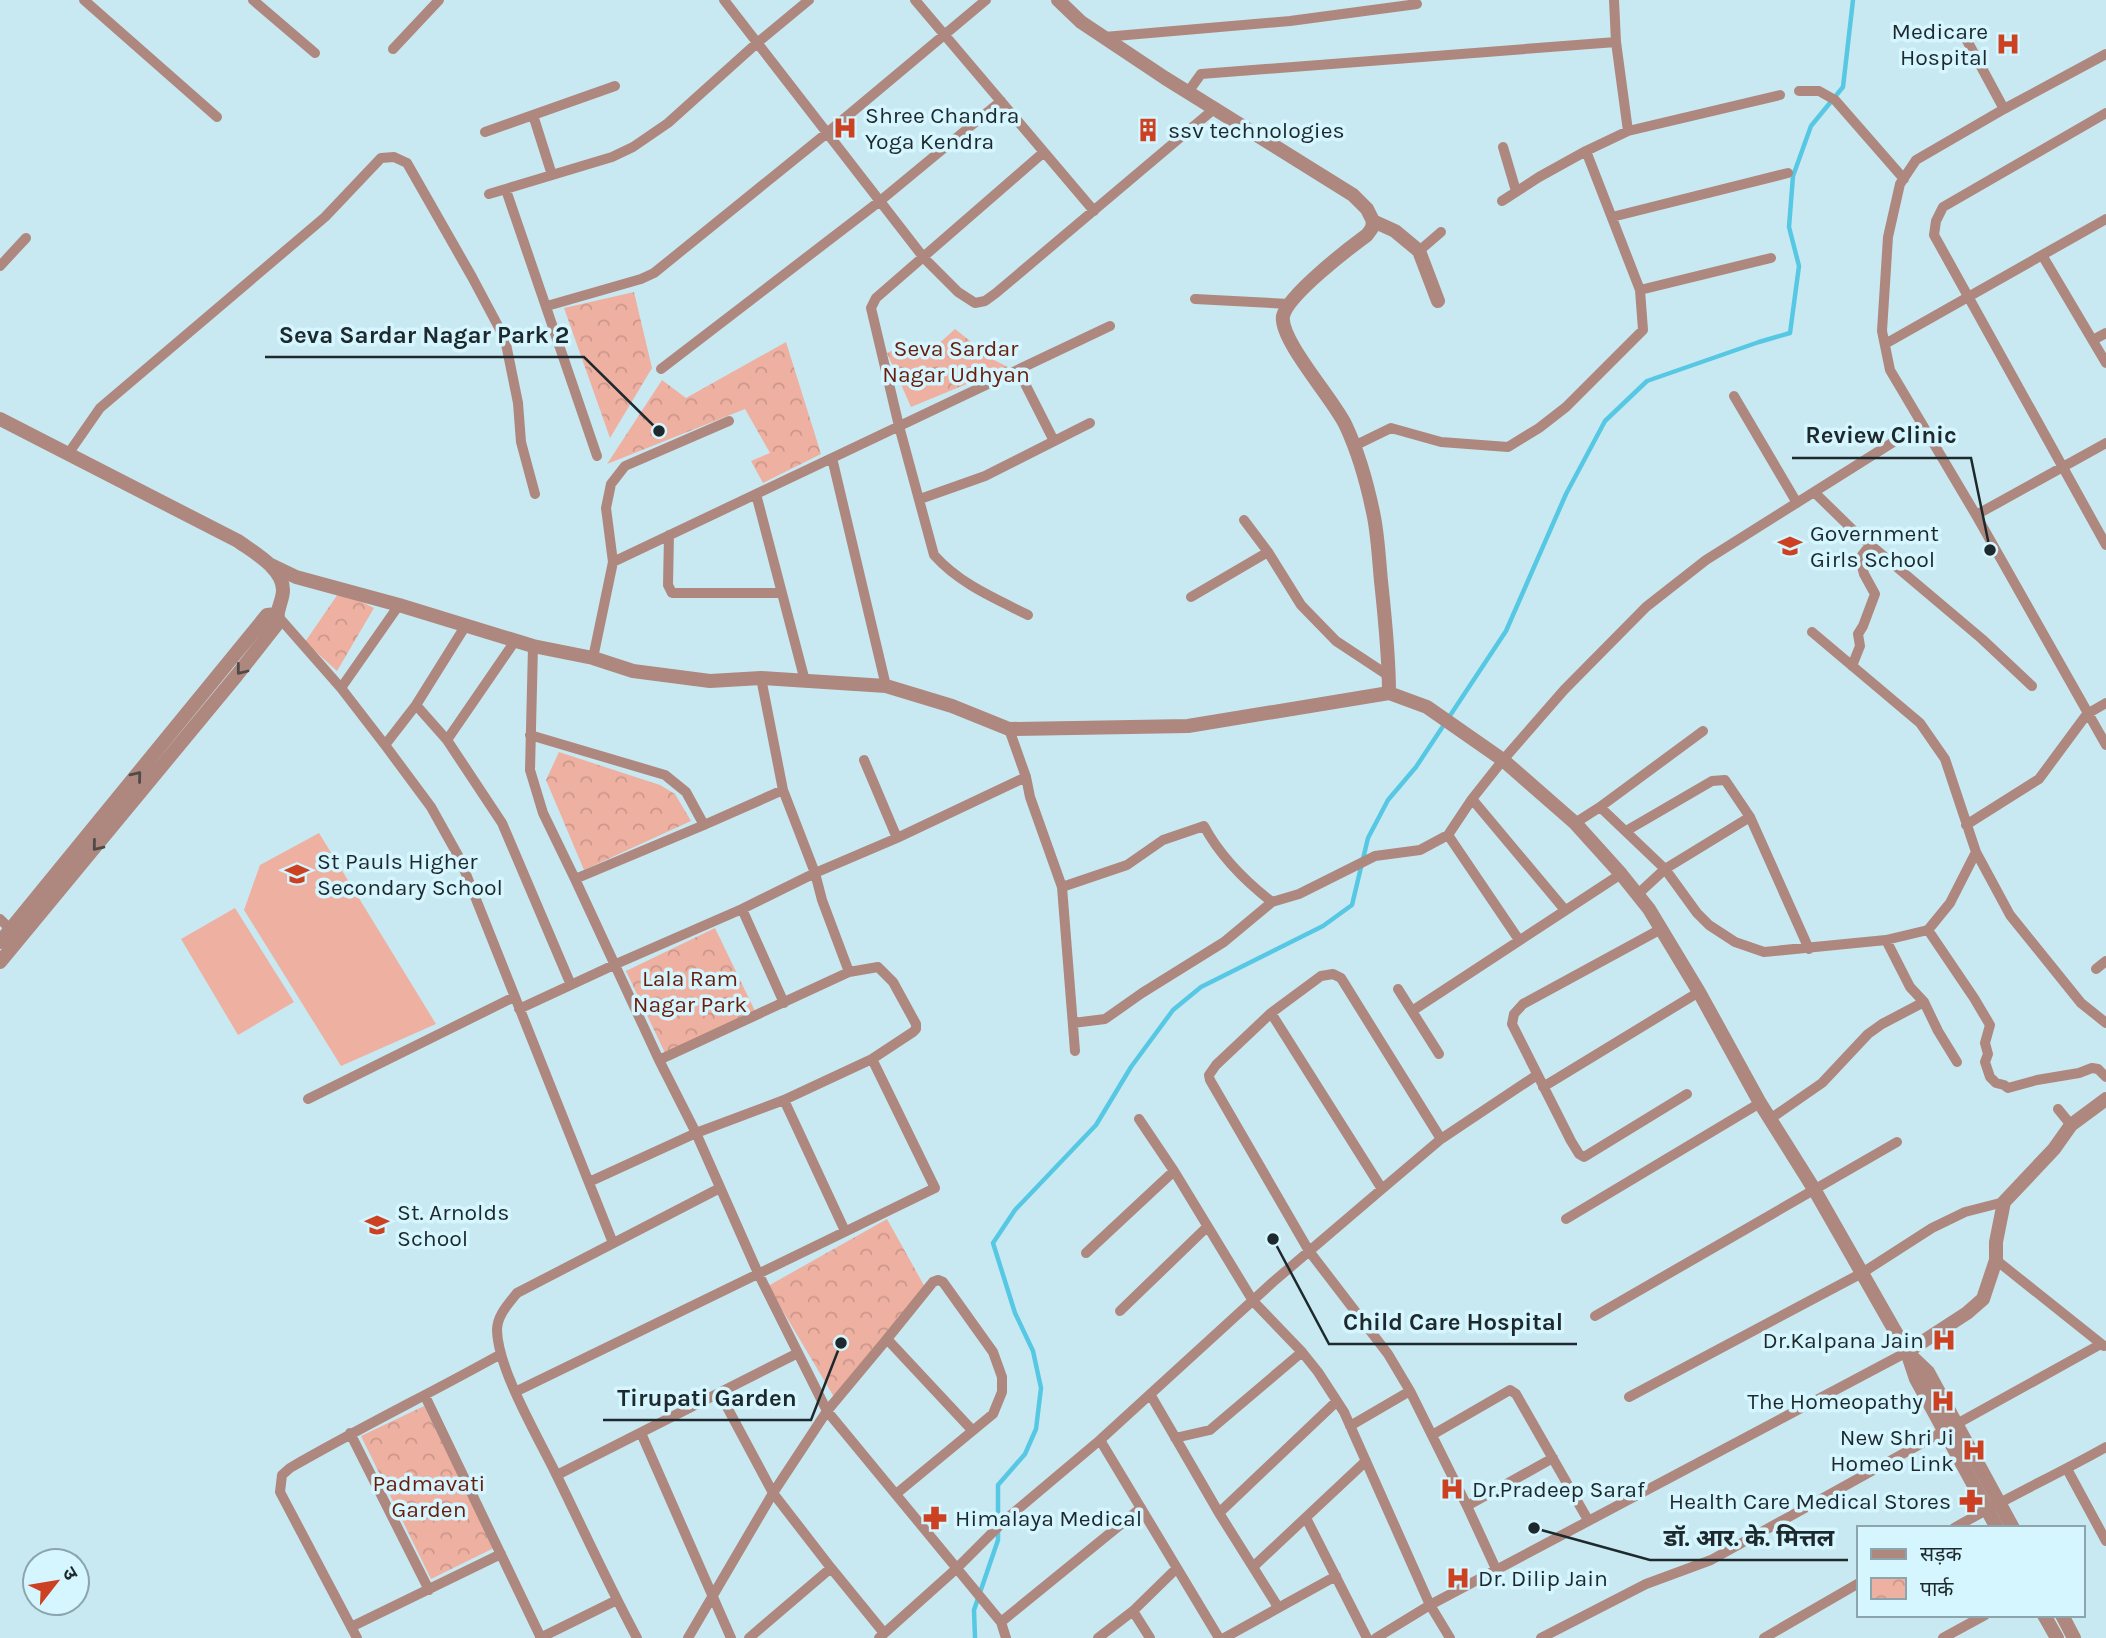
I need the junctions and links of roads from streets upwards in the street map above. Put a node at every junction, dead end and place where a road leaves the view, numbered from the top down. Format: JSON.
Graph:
{"nodes":[{"id":1,"x":84,"y":0,"type":"edge"},
{"id":2,"x":253,"y":0,"type":"edge"},
{"id":3,"x":439,"y":0,"type":"edge"},
{"id":4,"x":724,"y":0,"type":"edge"},
{"id":5,"x":809,"y":0,"type":"edge"},
{"id":6,"x":915,"y":0,"type":"edge"},
{"id":7,"x":986,"y":0,"type":"edge"},
{"id":8,"x":1058,"y":0,"type":"edge"},
{"id":9,"x":1614,"y":0,"type":"edge"},
{"id":10,"x":1417,"y":4,"type":"dead end"},
{"id":11,"x":1964,"y":35,"type":"dead end"},
{"id":12,"x":945,"y":36,"type":"junction"},
{"id":13,"x":1104,"y":37,"type":"junction"},
{"id":14,"x":1616,"y":42,"type":"junction"},
{"id":15,"x":757,"y":43,"type":"junction"},
{"id":16,"x":393,"y":49,"type":"dead end"},
{"id":17,"x":315,"y":52,"type":"dead end"},
{"id":18,"x":2106,"y":54,"type":"edge"},
{"id":19,"x":615,"y":86,"type":"dead end"},
{"id":20,"x":1799,"y":91,"type":"dead end"},
{"id":21,"x":1188,"y":92,"type":"junction"},
{"id":22,"x":1780,"y":95,"type":"dead end"},
{"id":23,"x":1001,"y":101,"type":"junction"},
{"id":24,"x":1214,"y":109,"type":"junction"},
{"id":25,"x":2004,"y":109,"type":"junction"},
{"id":26,"x":2106,"y":113,"type":"edge"},
{"id":27,"x":533,"y":115,"type":"junction"},
{"id":28,"x":217,"y":117,"type":"dead end"},
{"id":29,"x":1628,"y":131,"type":"junction"},
{"id":30,"x":485,"y":132,"type":"dead end"},
{"id":31,"x":827,"y":133,"type":"junction"},
{"id":32,"x":1503,"y":147,"type":"dead end"},
{"id":33,"x":1586,"y":151,"type":"junction"},
{"id":34,"x":1044,"y":152,"type":"junction"},
{"id":35,"x":1788,"y":173,"type":"dead end"},
{"id":36,"x":552,"y":175,"type":"junction"},
{"id":37,"x":1904,"y":179,"type":"junction"},
{"id":38,"x":506,"y":190,"type":"junction"},
{"id":39,"x":1516,"y":191,"type":"junction"},
{"id":40,"x":489,"y":194,"type":"dead end"},
{"id":41,"x":880,"y":201,"type":"junction"},
{"id":42,"x":1502,"y":201,"type":"dead end"},
{"id":43,"x":1094,"y":211,"type":"junction"},
{"id":44,"x":1612,"y":217,"type":"junction"},
{"id":45,"x":2106,"y":219,"type":"edge"},
{"id":46,"x":1373,"y":220,"type":"junction"},
{"id":47,"x":1441,"y":232,"type":"dead end"},
{"id":48,"x":26,"y":238,"type":"dead end"},
{"id":49,"x":1419,"y":251,"type":"junction"},
{"id":50,"x":2042,"y":256,"type":"junction"},
{"id":51,"x":924,"y":258,"type":"junction"},
{"id":52,"x":1771,"y":258,"type":"dead end"},
{"id":53,"x":0,"y":265,"type":"edge"},
{"id":54,"x":1640,"y":290,"type":"junction"},
{"id":55,"x":1967,"y":298,"type":"junction"},
{"id":56,"x":1195,"y":299,"type":"dead end"},
{"id":57,"x":1438,"y":301,"type":"dead end"},
{"id":58,"x":1289,"y":304,"type":"junction"},
{"id":59,"x":547,"y":306,"type":"junction"},
{"id":60,"x":1110,"y":326,"type":"dead end"},
{"id":61,"x":2106,"y":333,"type":"edge"},
{"id":62,"x":2093,"y":340,"type":"junction"},
{"id":63,"x":1885,"y":344,"type":"junction"},
{"id":64,"x":2106,"y":363,"type":"edge"},
{"id":65,"x":661,"y":369,"type":"dead end"},
{"id":66,"x":1018,"y":370,"type":"junction"},
{"id":67,"x":1734,"y":396,"type":"dead end"},
{"id":68,"x":0,"y":419,"type":"edge"},
{"id":69,"x":729,"y":421,"type":"dead end"},
{"id":70,"x":1090,"y":423,"type":"dead end"},
{"id":71,"x":1922,"y":424,"type":"junction"},
{"id":72,"x":899,"y":426,"type":"junction"},
{"id":73,"x":1054,"y":440,"type":"junction"},
{"id":74,"x":2106,"y":443,"type":"edge"},
{"id":75,"x":1354,"y":446,"type":"junction"},
{"id":76,"x":68,"y":454,"type":"junction"},
{"id":77,"x":597,"y":456,"type":"dead end"},
{"id":78,"x":832,"y":458,"type":"junction"},
{"id":79,"x":2062,"y":467,"type":"junction"},
{"id":80,"x":1815,"y":492,"type":"junction"},
{"id":81,"x":535,"y":494,"type":"dead end"},
{"id":82,"x":756,"y":494,"type":"junction"},
{"id":83,"x":920,"y":499,"type":"junction"},
{"id":84,"x":1797,"y":503,"type":"junction"},
{"id":85,"x":1976,"y":515,"type":"junction"},
{"id":86,"x":1244,"y":520,"type":"dead end"},
{"id":87,"x":669,"y":535,"type":"junction"},
{"id":88,"x":1870,"y":545,"type":"junction"},
{"id":89,"x":2106,"y":545,"type":"edge"},
{"id":90,"x":1268,"y":552,"type":"junction"},
{"id":91,"x":613,"y":562,"type":"junction"},
{"id":92,"x":269,"y":564,"type":"junction"},
{"id":93,"x":782,"y":593,"type":"junction"},
{"id":94,"x":1191,"y":597,"type":"dead end"},
{"id":95,"x":399,"y":605,"type":"junction"},
{"id":96,"x":275,"y":614,"type":"junction"},
{"id":97,"x":1028,"y":615,"type":"dead end"},
{"id":98,"x":466,"y":625,"type":"junction"},
{"id":99,"x":1812,"y":632,"type":"dead end"},
{"id":100,"x":515,"y":640,"type":"junction"},
{"id":101,"x":533,"y":646,"type":"junction"},
{"id":102,"x":593,"y":658,"type":"junction"},
{"id":103,"x":1852,"y":666,"type":"junction"},
{"id":104,"x":1390,"y":677,"type":"junction"},
{"id":105,"x":761,"y":678,"type":"junction"},
{"id":106,"x":804,"y":681,"type":"junction"},
{"id":107,"x":886,"y":686,"type":"junction"},
{"id":108,"x":2032,"y":686,"type":"dead end"},
{"id":109,"x":341,"y":688,"type":"junction"},
{"id":110,"x":1390,"y":693,"type":"junction"},
{"id":111,"x":2106,"y":703,"type":"edge"},
{"id":112,"x":416,"y":705,"type":"junction"},
{"id":113,"x":2087,"y":713,"type":"junction"},
{"id":114,"x":1009,"y":729,"type":"junction"},
{"id":115,"x":1703,"y":730,"type":"dead end"},
{"id":116,"x":530,"y":735,"type":"junction"},
{"id":117,"x":447,"y":740,"type":"junction"},
{"id":118,"x":385,"y":745,"type":"junction"},
{"id":119,"x":2106,"y":745,"type":"edge"},
{"id":120,"x":864,"y":760,"type":"dead end"},
{"id":121,"x":1503,"y":760,"type":"junction"},
{"id":122,"x":1026,"y":777,"type":"junction"},
{"id":123,"x":783,"y":790,"type":"junction"},
{"id":124,"x":1472,"y":799,"type":"junction"},
{"id":125,"x":1600,"y":807,"type":"junction"},
{"id":126,"x":1750,"y":817,"type":"junction"},
{"id":127,"x":1575,"y":823,"type":"junction"},
{"id":128,"x":704,"y":825,"type":"junction"},
{"id":129,"x":1966,"y":825,"type":"junction"},
{"id":130,"x":1626,"y":831,"type":"junction"},
{"id":131,"x":1448,"y":835,"type":"junction"},
{"id":132,"x":897,"y":838,"type":"junction"},
{"id":133,"x":1976,"y":852,"type":"junction"},
{"id":134,"x":1665,"y":869,"type":"junction"},
{"id":135,"x":815,"y":873,"type":"junction"},
{"id":136,"x":1621,"y":874,"type":"junction"},
{"id":137,"x":575,"y":878,"type":"junction"},
{"id":138,"x":1062,"y":887,"type":"junction"},
{"id":139,"x":1638,"y":894,"type":"junction"},
{"id":140,"x":1272,"y":902,"type":"junction"},
{"id":141,"x":742,"y":909,"type":"junction"},
{"id":142,"x":1564,"y":910,"type":"junction"},
{"id":143,"x":5,"y":924,"type":"edge"},
{"id":144,"x":1661,"y":929,"type":"junction"},
{"id":145,"x":1928,"y":930,"type":"junction"},
{"id":146,"x":1519,"y":940,"type":"junction"},
{"id":147,"x":1886,"y":940,"type":"junction"},
{"id":148,"x":0,"y":942,"type":"edge"},
{"id":149,"x":1809,"y":948,"type":"junction"},
{"id":150,"x":2106,"y":961,"type":"edge"},
{"id":151,"x":0,"y":962,"type":"edge"},
{"id":152,"x":616,"y":964,"type":"junction"},
{"id":153,"x":2096,"y":969,"type":"dead end"},
{"id":154,"x":849,"y":972,"type":"junction"},
{"id":155,"x":571,"y":985,"type":"junction"},
{"id":156,"x":1398,"y":989,"type":"dead end"},
{"id":157,"x":1699,"y":992,"type":"junction"},
{"id":158,"x":514,"y":997,"type":"junction"},
{"id":159,"x":1924,"y":1002,"type":"junction"},
{"id":160,"x":784,"y":1003,"type":"junction"},
{"id":161,"x":519,"y":1009,"type":"junction"},
{"id":162,"x":1412,"y":1011,"type":"junction"},
{"id":163,"x":1271,"y":1013,"type":"junction"},
{"id":164,"x":1073,"y":1023,"type":"junction"},
{"id":165,"x":2106,"y":1024,"type":"edge"},
{"id":166,"x":1075,"y":1051,"type":"dead end"},
{"id":167,"x":1439,"y":1054,"type":"dead end"},
{"id":168,"x":872,"y":1059,"type":"junction"},
{"id":169,"x":659,"y":1060,"type":"junction"},
{"id":170,"x":1957,"y":1062,"type":"dead end"},
{"id":171,"x":1537,"y":1075,"type":"junction"},
{"id":172,"x":2106,"y":1077,"type":"edge"},
{"id":173,"x":1543,"y":1087,"type":"junction"},
{"id":174,"x":1688,"y":1094,"type":"dead end"},
{"id":175,"x":308,"y":1099,"type":"dead end"},
{"id":176,"x":2106,"y":1099,"type":"edge"},
{"id":177,"x":784,"y":1100,"type":"junction"},
{"id":178,"x":1760,"y":1103,"type":"junction"},
{"id":179,"x":2058,"y":1110,"type":"dead end"},
{"id":180,"x":1139,"y":1119,"type":"dead end"},
{"id":181,"x":1770,"y":1119,"type":"junction"},
{"id":182,"x":2071,"y":1125,"type":"junction"},
{"id":183,"x":696,"y":1133,"type":"junction"},
{"id":184,"x":1441,"y":1139,"type":"junction"},
{"id":185,"x":1897,"y":1142,"type":"dead end"},
{"id":186,"x":1174,"y":1171,"type":"junction"},
{"id":187,"x":589,"y":1182,"type":"junction"},
{"id":188,"x":720,"y":1188,"type":"junction"},
{"id":189,"x":1382,"y":1189,"type":"junction"},
{"id":190,"x":1814,"y":1189,"type":"junction"},
{"id":191,"x":2004,"y":1202,"type":"junction"},
{"id":192,"x":1566,"y":1219,"type":"dead end"},
{"id":193,"x":1208,"y":1227,"type":"junction"},
{"id":194,"x":845,"y":1231,"type":"junction"},
{"id":195,"x":613,"y":1243,"type":"junction"},
{"id":196,"x":1309,"y":1251,"type":"junction"},
{"id":197,"x":1086,"y":1253,"type":"dead end"},
{"id":198,"x":1996,"y":1260,"type":"junction"},
{"id":199,"x":758,"y":1273,"type":"junction"},
{"id":200,"x":1862,"y":1273,"type":"junction"},
{"id":201,"x":1253,"y":1301,"type":"junction"},
{"id":202,"x":1120,"y":1311,"type":"dead end"},
{"id":203,"x":1595,"y":1316,"type":"dead end"},
{"id":204,"x":887,"y":1339,"type":"junction"},
{"id":205,"x":2104,"y":1346,"type":"edge"},
{"id":206,"x":1302,"y":1352,"type":"junction"},
{"id":207,"x":1908,"y":1352,"type":"junction"},
{"id":208,"x":798,"y":1353,"type":"junction"},
{"id":209,"x":501,"y":1354,"type":"junction"},
{"id":210,"x":1410,"y":1391,"type":"junction"},
{"id":211,"x":515,"y":1392,"type":"junction"},
{"id":212,"x":720,"y":1394,"type":"junction"},
{"id":213,"x":1150,"y":1394,"type":"junction"},
{"id":214,"x":425,"y":1396,"type":"junction"},
{"id":215,"x":1629,"y":1397,"type":"dead end"},
{"id":216,"x":1336,"y":1401,"type":"junction"},
{"id":217,"x":827,"y":1411,"type":"junction"},
{"id":218,"x":1350,"y":1426,"type":"junction"},
{"id":219,"x":1950,"y":1428,"type":"junction"},
{"id":220,"x":972,"y":1430,"type":"junction"},
{"id":221,"x":351,"y":1433,"type":"junction"},
{"id":222,"x":641,"y":1433,"type":"junction"},
{"id":223,"x":1432,"y":1435,"type":"junction"},
{"id":224,"x":1175,"y":1438,"type":"junction"},
{"id":225,"x":1100,"y":1440,"type":"junction"},
{"id":226,"x":2106,"y":1447,"type":"edge"},
{"id":227,"x":1553,"y":1458,"type":"junction"},
{"id":228,"x":1366,"y":1461,"type":"junction"},
{"id":229,"x":2067,"y":1468,"type":"junction"},
{"id":230,"x":556,"y":1475,"type":"junction"},
{"id":231,"x":772,"y":1493,"type":"junction"},
{"id":232,"x":896,"y":1494,"type":"junction"},
{"id":233,"x":1466,"y":1506,"type":"junction"},
{"id":234,"x":1992,"y":1506,"type":"junction"},
{"id":235,"x":1141,"y":1508,"type":"junction"},
{"id":236,"x":1219,"y":1513,"type":"junction"},
{"id":237,"x":1306,"y":1518,"type":"junction"},
{"id":238,"x":1588,"y":1520,"type":"junction"},
{"id":239,"x":1957,"y":1526,"type":"edge"},
{"id":240,"x":1997,"y":1526,"type":"edge"},
{"id":241,"x":2011,"y":1526,"type":"edge"},
{"id":242,"x":2106,"y":1541,"type":"edge"},
{"id":243,"x":502,"y":1554,"type":"junction"},
{"id":244,"x":1253,"y":1567,"type":"junction"},
{"id":245,"x":831,"y":1568,"type":"junction"},
{"id":246,"x":1177,"y":1568,"type":"junction"},
{"id":247,"x":956,"y":1569,"type":"junction"},
{"id":248,"x":1496,"y":1569,"type":"junction"},
{"id":249,"x":1336,"y":1576,"type":"junction"},
{"id":250,"x":1857,"y":1584,"type":"edge"},
{"id":251,"x":429,"y":1590,"type":"junction"},
{"id":252,"x":713,"y":1598,"type":"junction"},
{"id":253,"x":617,"y":1600,"type":"junction"},
{"id":254,"x":1430,"y":1605,"type":"junction"},
{"id":255,"x":1278,"y":1607,"type":"junction"},
{"id":256,"x":1133,"y":1612,"type":"junction"},
{"id":257,"x":1981,"y":1617,"type":"edge"},
{"id":258,"x":2045,"y":1617,"type":"edge"},
{"id":259,"x":2063,"y":1617,"type":"edge"},
{"id":260,"x":1001,"y":1622,"type":"junction"},
{"id":261,"x":351,"y":1627,"type":"junction"},
{"id":262,"x":882,"y":1636,"type":"edge"},
{"id":263,"x":356,"y":1638,"type":"edge"},
{"id":264,"x":541,"y":1638,"type":"edge"},
{"id":265,"x":637,"y":1638,"type":"edge"},
{"id":266,"x":688,"y":1638,"type":"edge"},
{"id":267,"x":731,"y":1638,"type":"edge"},
{"id":268,"x":748,"y":1638,"type":"edge"},
{"id":269,"x":1006,"y":1638,"type":"edge"},
{"id":270,"x":1098,"y":1638,"type":"edge"},
{"id":271,"x":1150,"y":1638,"type":"edge"},
{"id":272,"x":1221,"y":1638,"type":"edge"},
{"id":273,"x":1367,"y":1638,"type":"edge"},
{"id":274,"x":1376,"y":1638,"type":"edge"},
{"id":275,"x":1450,"y":1638,"type":"edge"},
{"id":276,"x":1541,"y":1638,"type":"edge"},
{"id":277,"x":1763,"y":1638,"type":"edge"},
{"id":278,"x":1943,"y":1638,"type":"edge"},
{"id":279,"x":2057,"y":1638,"type":"edge"},
{"id":280,"x":2074,"y":1638,"type":"edge"}],
"edges":[{"from":1,"to":28,"type":"street"},
{"from":2,"to":17,"type":"street"},
{"from":3,"to":16,"type":"street"},
{"from":4,"to":15,"type":"street"},
{"from":5,"to":15,"type":"street"},
{"from":6,"to":12,"type":"street"},
{"from":7,"to":12,"type":"street"},
{"from":8,"to":13,"type":"street"},
{"from":9,"to":14,"type":"street"},
{"from":10,"to":13,"type":"street"},
{"from":11,"to":25,"type":"street"},
{"from":12,"to":23,"type":"street"},
{"from":12,"to":31,"type":"street"},
{"from":13,"to":21,"type":"street"},
{"from":14,"to":21,"type":"street"},
{"from":14,"to":29,"type":"street"},
{"from":15,"to":31,"type":"street"},
{"from":15,"to":36,"type":"street"},
{"from":18,"to":25,"type":"street"},
{"from":19,"to":27,"type":"street"},
{"from":20,"to":37,"type":"street"},
{"from":21,"to":24,"type":"street"},
{"from":22,"to":29,"type":"street"},
{"from":23,"to":34,"type":"street"},
{"from":23,"to":41,"type":"street"},
{"from":24,"to":43,"type":"street"},
{"from":24,"to":46,"type":"street"},
{"from":25,"to":37,"type":"street"},
{"from":26,"to":55,"type":"street"},
{"from":27,"to":30,"type":"street"},
{"from":27,"to":36,"type":"street"},
{"from":29,"to":33,"type":"street"},
{"from":31,"to":41,"type":"street"},
{"from":31,"to":59,"type":"street"},
{"from":32,"to":39,"type":"street"},
{"from":33,"to":39,"type":"street"},
{"from":33,"to":44,"type":"street"},
{"from":34,"to":43,"type":"street"},
{"from":34,"to":51,"type":"street"},
{"from":35,"to":44,"type":"street"},
{"from":36,"to":38,"type":"street"},
{"from":37,"to":63,"type":"street"},
{"from":38,"to":40,"type":"street"},
{"from":38,"to":59,"type":"street"},
{"from":39,"to":42,"type":"street"},
{"from":41,"to":51,"type":"street"},
{"from":41,"to":65,"type":"street"},
{"from":43,"to":51,"type":"street"},
{"from":44,"to":54,"type":"street"},
{"from":45,"to":50,"type":"street"},
{"from":46,"to":49,"type":"street"},
{"from":46,"to":58,"type":"street"},
{"from":47,"to":49,"type":"street"},
{"from":48,"to":53,"type":"street"},
{"from":49,"to":57,"type":"street"},
{"from":50,"to":55,"type":"street"},
{"from":50,"to":62,"type":"street"},
{"from":51,"to":72,"type":"street"},
{"from":52,"to":54,"type":"street"},
{"from":54,"to":75,"type":"street"},
{"from":55,"to":63,"type":"street"},
{"from":55,"to":79,"type":"street"},
{"from":56,"to":58,"type":"street"},
{"from":58,"to":75,"type":"street"},
{"from":59,"to":77,"type":"street"},
{"from":60,"to":66,"type":"street"},
{"from":61,"to":62,"type":"street"},
{"from":62,"to":64,"type":"street"},
{"from":63,"to":71,"type":"street"},
{"from":66,"to":72,"type":"street"},
{"from":66,"to":73,"type":"street"},
{"from":67,"to":84,"type":"street"},
{"from":68,"to":76,"type":"street"},
{"from":69,"to":91,"type":"street"},
{"from":70,"to":73,"type":"street"},
{"from":71,"to":80,"type":"street"},
{"from":71,"to":85,"type":"street"},
{"from":72,"to":78,"type":"street"},
{"from":72,"to":83,"type":"street"},
{"from":73,"to":83,"type":"street"},
{"from":74,"to":79,"type":"street"},
{"from":75,"to":104,"type":"street"},
{"from":76,"to":81,"type":"street"},
{"from":76,"to":92,"type":"street"},
{"from":78,"to":82,"type":"street"},
{"from":78,"to":107,"type":"street"},
{"from":79,"to":85,"type":"street"},
{"from":79,"to":89,"type":"street"},
{"from":80,"to":84,"type":"street"},
{"from":80,"to":88,"type":"street"},
{"from":82,"to":87,"type":"street"},
{"from":82,"to":93,"type":"street"},
{"from":83,"to":97,"type":"street"},
{"from":84,"to":121,"type":"street"},
{"from":85,"to":113,"type":"street"},
{"from":86,"to":90,"type":"street"},
{"from":87,"to":91,"type":"street"},
{"from":87,"to":93,"type":"street"},
{"from":88,"to":103,"type":"street"},
{"from":88,"to":108,"type":"street"},
{"from":90,"to":94,"type":"street"},
{"from":90,"to":104,"type":"street"},
{"from":91,"to":102,"type":"street"},
{"from":92,"to":95,"type":"street"},
{"from":92,"to":96,"type":"street"},
{"from":93,"to":106,"type":"street"},
{"from":95,"to":98,"type":"street"},
{"from":95,"to":109,"type":"street"},
{"from":96,"to":109,"type":"street"},
{"from":143,"to":96,"type":"street","one_way":true},
{"from":96,"to":151,"type":"street","one_way":true},
{"from":98,"to":100,"type":"street"},
{"from":98,"to":112,"type":"street"},
{"from":99,"to":103,"type":"street"},
{"from":100,"to":101,"type":"street"},
{"from":100,"to":117,"type":"street"},
{"from":101,"to":102,"type":"street"},
{"from":101,"to":116,"type":"street"},
{"from":102,"to":105,"type":"street"},
{"from":103,"to":129,"type":"street"},
{"from":104,"to":110,"type":"street"},
{"from":105,"to":106,"type":"street"},
{"from":105,"to":123,"type":"street"},
{"from":106,"to":107,"type":"street"},
{"from":107,"to":114,"type":"street"},
{"from":109,"to":118,"type":"street"},
{"from":110,"to":114,"type":"street"},
{"from":110,"to":121,"type":"street"},
{"from":111,"to":113,"type":"street"},
{"from":112,"to":117,"type":"street"},
{"from":112,"to":118,"type":"street"},
{"from":113,"to":119,"type":"street"},
{"from":113,"to":129,"type":"street"},
{"from":114,"to":122,"type":"street"},
{"from":115,"to":125,"type":"street"},
{"from":116,"to":128,"type":"street"},
{"from":116,"to":137,"type":"street"},
{"from":117,"to":155,"type":"street"},
{"from":118,"to":158,"type":"street"},
{"from":120,"to":132,"type":"street"},
{"from":121,"to":124,"type":"street"},
{"from":121,"to":127,"type":"street"},
{"from":122,"to":132,"type":"street"},
{"from":122,"to":138,"type":"street"},
{"from":123,"to":128,"type":"street"},
{"from":123,"to":135,"type":"street"},
{"from":124,"to":131,"type":"street"},
{"from":124,"to":142,"type":"street"},
{"from":125,"to":127,"type":"street"},
{"from":125,"to":130,"type":"street"},
{"from":126,"to":130,"type":"street"},
{"from":126,"to":134,"type":"street"},
{"from":126,"to":149,"type":"street"},
{"from":127,"to":136,"type":"street"},
{"from":128,"to":137,"type":"street"},
{"from":129,"to":133,"type":"street"},
{"from":130,"to":134,"type":"street"},
{"from":131,"to":140,"type":"street"},
{"from":131,"to":146,"type":"street"},
{"from":132,"to":135,"type":"street"},
{"from":133,"to":145,"type":"street"},
{"from":133,"to":165,"type":"street"},
{"from":134,"to":139,"type":"street"},
{"from":134,"to":149,"type":"street"},
{"from":135,"to":141,"type":"street"},
{"from":135,"to":154,"type":"street"},
{"from":136,"to":139,"type":"street"},
{"from":136,"to":142,"type":"street"},
{"from":137,"to":152,"type":"street"},
{"from":138,"to":140,"type":"street"},
{"from":138,"to":164,"type":"street"},
{"from":139,"to":144,"type":"street"},
{"from":140,"to":164,"type":"street"},
{"from":141,"to":152,"type":"street"},
{"from":141,"to":160,"type":"street"},
{"from":142,"to":146,"type":"street"},
{"from":143,"to":148,"type":"street"},
{"from":144,"to":157,"type":"street"},
{"from":144,"to":171,"type":"street"},
{"from":145,"to":147,"type":"street"},
{"from":145,"to":172,"type":"street"},
{"from":146,"to":162,"type":"street"},
{"from":147,"to":149,"type":"street"},
{"from":147,"to":159,"type":"street"},
{"from":150,"to":153,"type":"street"},
{"from":152,"to":155,"type":"street"},
{"from":152,"to":169,"type":"street"},
{"from":154,"to":160,"type":"street"},
{"from":154,"to":168,"type":"street"},
{"from":155,"to":161,"type":"street"},
{"from":156,"to":162,"type":"street"},
{"from":157,"to":173,"type":"street"},
{"from":157,"to":178,"type":"street"},
{"from":158,"to":161,"type":"street"},
{"from":158,"to":175,"type":"street"},
{"from":159,"to":170,"type":"street"},
{"from":159,"to":181,"type":"street"},
{"from":160,"to":169,"type":"street"},
{"from":161,"to":187,"type":"street"},
{"from":162,"to":167,"type":"street"},
{"from":163,"to":184,"type":"street"},
{"from":163,"to":189,"type":"street"},
{"from":163,"to":196,"type":"street"},
{"from":164,"to":166,"type":"street"},
{"from":168,"to":177,"type":"street"},
{"from":168,"to":194,"type":"street"},
{"from":169,"to":183,"type":"street"},
{"from":171,"to":173,"type":"street"},
{"from":171,"to":184,"type":"street"},
{"from":173,"to":174,"type":"street"},
{"from":176,"to":182,"type":"street"},
{"from":177,"to":183,"type":"street"},
{"from":177,"to":194,"type":"street"},
{"from":178,"to":181,"type":"street"},
{"from":178,"to":192,"type":"street"},
{"from":179,"to":182,"type":"street"},
{"from":180,"to":186,"type":"street"},
{"from":181,"to":190,"type":"street"},
{"from":182,"to":191,"type":"street"},
{"from":183,"to":187,"type":"street"},
{"from":183,"to":188,"type":"street"},
{"from":184,"to":189,"type":"street"},
{"from":185,"to":190,"type":"street"},
{"from":186,"to":193,"type":"street"},
{"from":186,"to":197,"type":"street"},
{"from":187,"to":195,"type":"street"},
{"from":188,"to":195,"type":"street"},
{"from":188,"to":199,"type":"street"},
{"from":189,"to":196,"type":"street"},
{"from":190,"to":200,"type":"street"},
{"from":190,"to":203,"type":"street"},
{"from":191,"to":198,"type":"street"},
{"from":191,"to":200,"type":"street"},
{"from":193,"to":201,"type":"street"},
{"from":193,"to":202,"type":"street"},
{"from":194,"to":199,"type":"street"},
{"from":195,"to":209,"type":"street"},
{"from":196,"to":201,"type":"street"},
{"from":196,"to":210,"type":"street"},
{"from":198,"to":205,"type":"street"},
{"from":198,"to":207,"type":"street"},
{"from":199,"to":208,"type":"street"},
{"from":199,"to":211,"type":"street"},
{"from":200,"to":207,"type":"street"},
{"from":200,"to":215,"type":"street"},
{"from":201,"to":206,"type":"street"},
{"from":201,"to":213,"type":"street"},
{"from":204,"to":217,"type":"street"},
{"from":204,"to":220,"type":"street"},
{"from":204,"to":220,"type":"street"},
{"from":205,"to":219,"type":"street"},
{"from":206,"to":216,"type":"street"},
{"from":206,"to":224,"type":"street"},
{"from":207,"to":219,"type":"street"},
{"from":207,"to":238,"type":"street"},
{"from":208,"to":212,"type":"street"},
{"from":208,"to":217,"type":"street"},
{"from":209,"to":211,"type":"street"},
{"from":209,"to":214,"type":"street"},
{"from":210,"to":218,"type":"street"},
{"from":210,"to":223,"type":"street"},
{"from":211,"to":230,"type":"street"},
{"from":212,"to":222,"type":"street"},
{"from":212,"to":231,"type":"street"},
{"from":213,"to":224,"type":"street"},
{"from":213,"to":225,"type":"street"},
{"from":214,"to":221,"type":"street"},
{"from":214,"to":243,"type":"street"},
{"from":216,"to":218,"type":"street"},
{"from":216,"to":236,"type":"street"},
{"from":217,"to":231,"type":"street"},
{"from":217,"to":232,"type":"street"},
{"from":218,"to":228,"type":"street"},
{"from":219,"to":234,"type":"street"},
{"from":219,"to":276,"type":"street"},
{"from":220,"to":232,"type":"street"},
{"from":221,"to":251,"type":"street"},
{"from":221,"to":261,"type":"street"},
{"from":222,"to":230,"type":"street"},
{"from":222,"to":252,"type":"street"},
{"from":223,"to":227,"type":"street"},
{"from":223,"to":233,"type":"street"},
{"from":224,"to":236,"type":"street"},
{"from":225,"to":235,"type":"street"},
{"from":225,"to":247,"type":"street"},
{"from":226,"to":229,"type":"street"},
{"from":227,"to":233,"type":"street"},
{"from":227,"to":238,"type":"street"},
{"from":228,"to":237,"type":"street"},
{"from":228,"to":254,"type":"street"},
{"from":229,"to":234,"type":"street"},
{"from":229,"to":242,"type":"street"},
{"from":230,"to":253,"type":"street"},
{"from":231,"to":245,"type":"street"},
{"from":231,"to":252,"type":"street"},
{"from":232,"to":247,"type":"street"},
{"from":233,"to":248,"type":"street"},
{"from":234,"to":239,"type":"street"},
{"from":234,"to":240,"type":"street"},
{"from":234,"to":241,"type":"street"},
{"from":235,"to":246,"type":"street"},
{"from":235,"to":260,"type":"street"},
{"from":236,"to":244,"type":"street"},
{"from":237,"to":244,"type":"street"},
{"from":237,"to":249,"type":"street"},
{"from":238,"to":248,"type":"street"},
{"from":243,"to":251,"type":"street"},
{"from":243,"to":264,"type":"street"},
{"from":244,"to":255,"type":"street"},
{"from":245,"to":262,"type":"street"},
{"from":245,"to":268,"type":"street"},
{"from":246,"to":256,"type":"street"},
{"from":246,"to":272,"type":"street"},
{"from":247,"to":260,"type":"street"},
{"from":247,"to":262,"type":"street"},
{"from":248,"to":254,"type":"street"},
{"from":249,"to":255,"type":"street"},
{"from":249,"to":273,"type":"street"},
{"from":250,"to":277,"type":"street"},
{"from":251,"to":261,"type":"street"},
{"from":252,"to":266,"type":"street"},
{"from":252,"to":267,"type":"street"},
{"from":253,"to":264,"type":"street"},
{"from":253,"to":265,"type":"street"},
{"from":254,"to":274,"type":"street"},
{"from":254,"to":275,"type":"street"},
{"from":255,"to":272,"type":"street"},
{"from":256,"to":270,"type":"street"},
{"from":256,"to":271,"type":"street"},
{"from":257,"to":278,"type":"street"},
{"from":258,"to":279,"type":"street"},
{"from":259,"to":280,"type":"street"},
{"from":260,"to":269,"type":"street"},
{"from":261,"to":263,"type":"street"}]}
